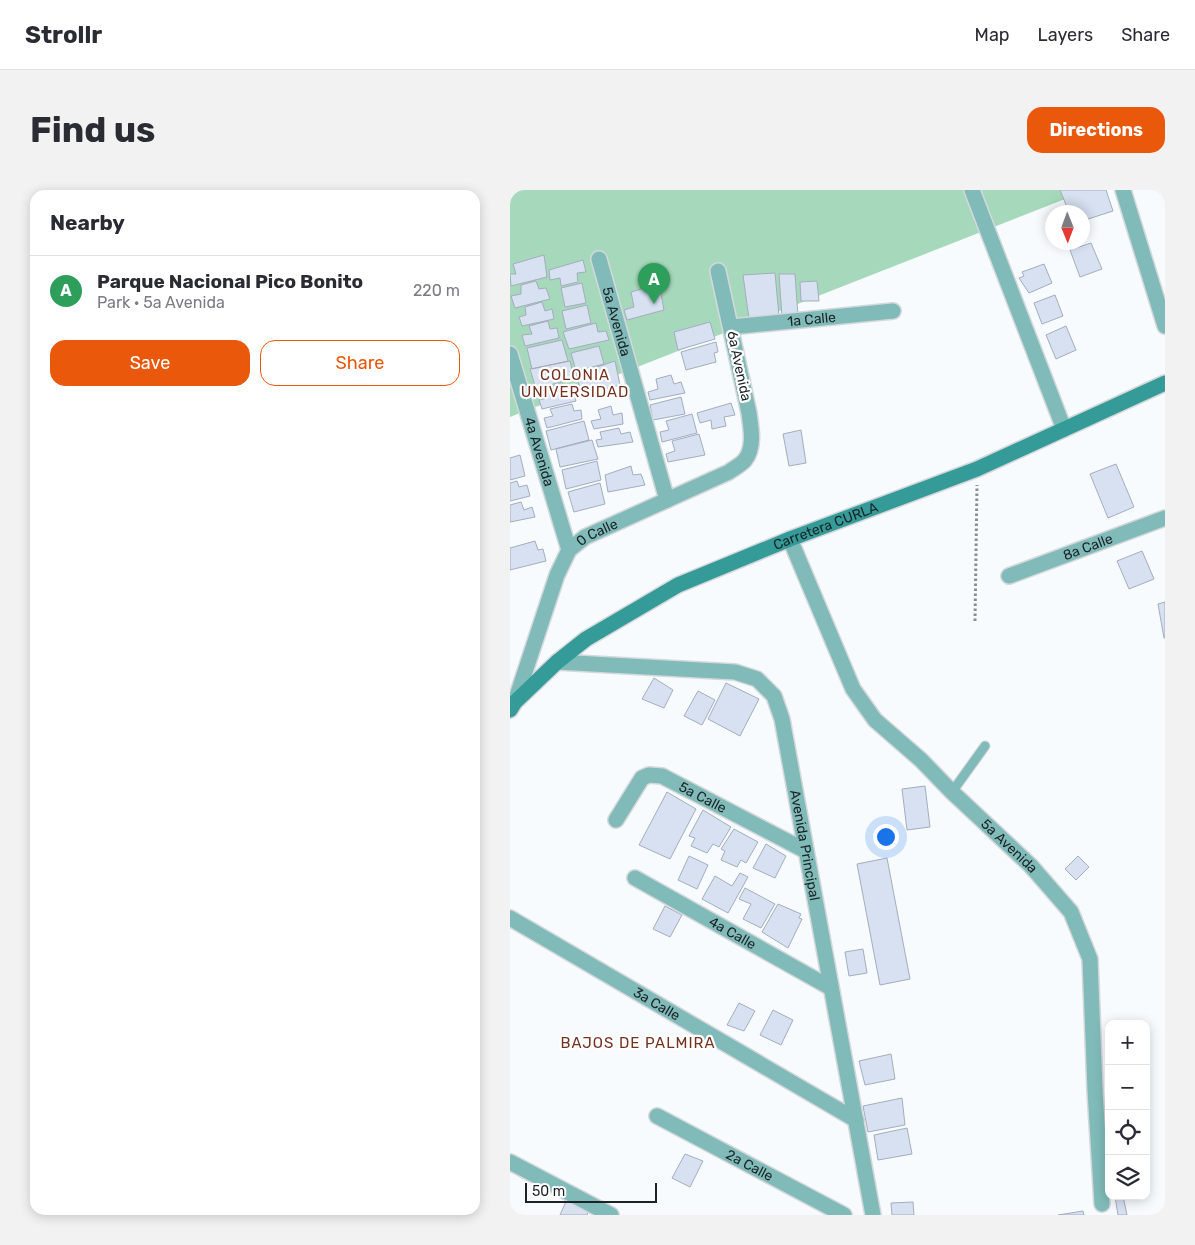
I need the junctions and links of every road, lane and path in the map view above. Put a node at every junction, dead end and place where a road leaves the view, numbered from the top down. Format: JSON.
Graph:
{"nodes":[{"id":1,"x":972,"y":190,"type":"edge"},
{"id":2,"x":1123,"y":190,"type":"edge"},
{"id":3,"x":599,"y":259,"type":"dead end"},
{"id":4,"x":718,"y":271,"type":"dead end"},
{"id":5,"x":893,"y":312,"type":"dead end"},
{"id":6,"x":1165,"y":326,"type":"edge"},
{"id":7,"x":731,"y":327,"type":"junction"},
{"id":8,"x":510,"y":354,"type":"edge"},
{"id":9,"x":1165,"y":383,"type":"edge"},
{"id":10,"x":1064,"y":429,"type":"junction"},
{"id":11,"x":745,"y":460,"type":"joint"},
{"id":12,"x":977,"y":469,"type":"junction"},
{"id":13,"x":667,"y":500,"type":"junction"},
{"id":14,"x":1165,"y":518,"type":"edge"},
{"id":15,"x":790,"y":539,"type":"junction"},
{"id":16,"x":569,"y":550,"type":"junction"},
{"id":17,"x":1009,"y":576,"type":"dead end"},
{"id":18,"x":975,"y":621,"type":"dead end"},
{"id":19,"x":557,"y":662,"type":"junction"},
{"id":20,"x":510,"y":682,"type":"edge"},
{"id":21,"x":512,"y":706,"type":"edge"},
{"id":22,"x":985,"y":746,"type":"dead end"},
{"id":23,"x":952,"y":792,"type":"junction"},
{"id":24,"x":616,"y":820,"type":"dead end"},
{"id":25,"x":806,"y":851,"type":"junction"},
{"id":26,"x":635,"y":878,"type":"dead end"},
{"id":27,"x":510,"y":918,"type":"edge"},
{"id":28,"x":832,"y":988,"type":"junction"},
{"id":29,"x":656,"y":1116,"type":"dead end"},
{"id":30,"x":856,"y":1120,"type":"junction"},
{"id":31,"x":510,"y":1162,"type":"edge"},
{"id":32,"x":1102,"y":1204,"type":"dead end"},
{"id":33,"x":611,"y":1215,"type":"edge"},
{"id":34,"x":844,"y":1215,"type":"edge"},
{"id":35,"x":873,"y":1215,"type":"edge"}],
"edges":[{"from":1,"to":10,"type":"street"},
{"from":2,"to":6,"type":"street"},
{"from":3,"to":13,"type":"street","name":"5a Avenida"},
{"from":4,"to":7,"type":"street","name":"6a Avenida"},
{"from":5,"to":7,"type":"street","name":"1a Calle"},
{"from":7,"to":11,"type":"street","name":"6a Avenida"},
{"from":8,"to":16,"type":"street","name":"4a Avenida"},
{"from":9,"to":10,"type":"main road","name":"Carretera CURLA"},
{"from":10,"to":12,"type":"main road","name":"Carretera CURLA"},
{"from":11,"to":13,"type":"street","name":"0 Calle"},
{"from":12,"to":15,"type":"main road","name":"Carretera CURLA"},
{"from":12,"to":18,"type":"path"},
{"from":13,"to":16,"type":"street","name":"0 Calle"},
{"from":14,"to":17,"type":"street","name":"8a Calle"},
{"from":15,"to":19,"type":"main road","name":"Carretera CURLA"},
{"from":15,"to":23,"type":"street","name":"5a Avenida"},
{"from":16,"to":21,"type":"street","name":"0 Calle"},
{"from":19,"to":21,"type":"main road","name":"Carretera CURLA"},
{"from":19,"to":25,"type":"street","name":"Avenida Principal"},
{"from":20,"to":21,"type":"street"},
{"from":22,"to":23,"type":"lane"},
{"from":23,"to":32,"type":"street","name":"5a Avenida"},
{"from":24,"to":25,"type":"street","name":"5a Calle"},
{"from":25,"to":28,"type":"street","name":"Avenida Principal"},
{"from":26,"to":28,"type":"street","name":"4a Calle"},
{"from":27,"to":30,"type":"street","name":"3a Calle"},
{"from":28,"to":30,"type":"street","name":"Avenida Principal"},
{"from":29,"to":34,"type":"street","name":"2a Calle"},
{"from":30,"to":35,"type":"street","name":"Avenida Principal"},
{"from":31,"to":33,"type":"street"}]}
